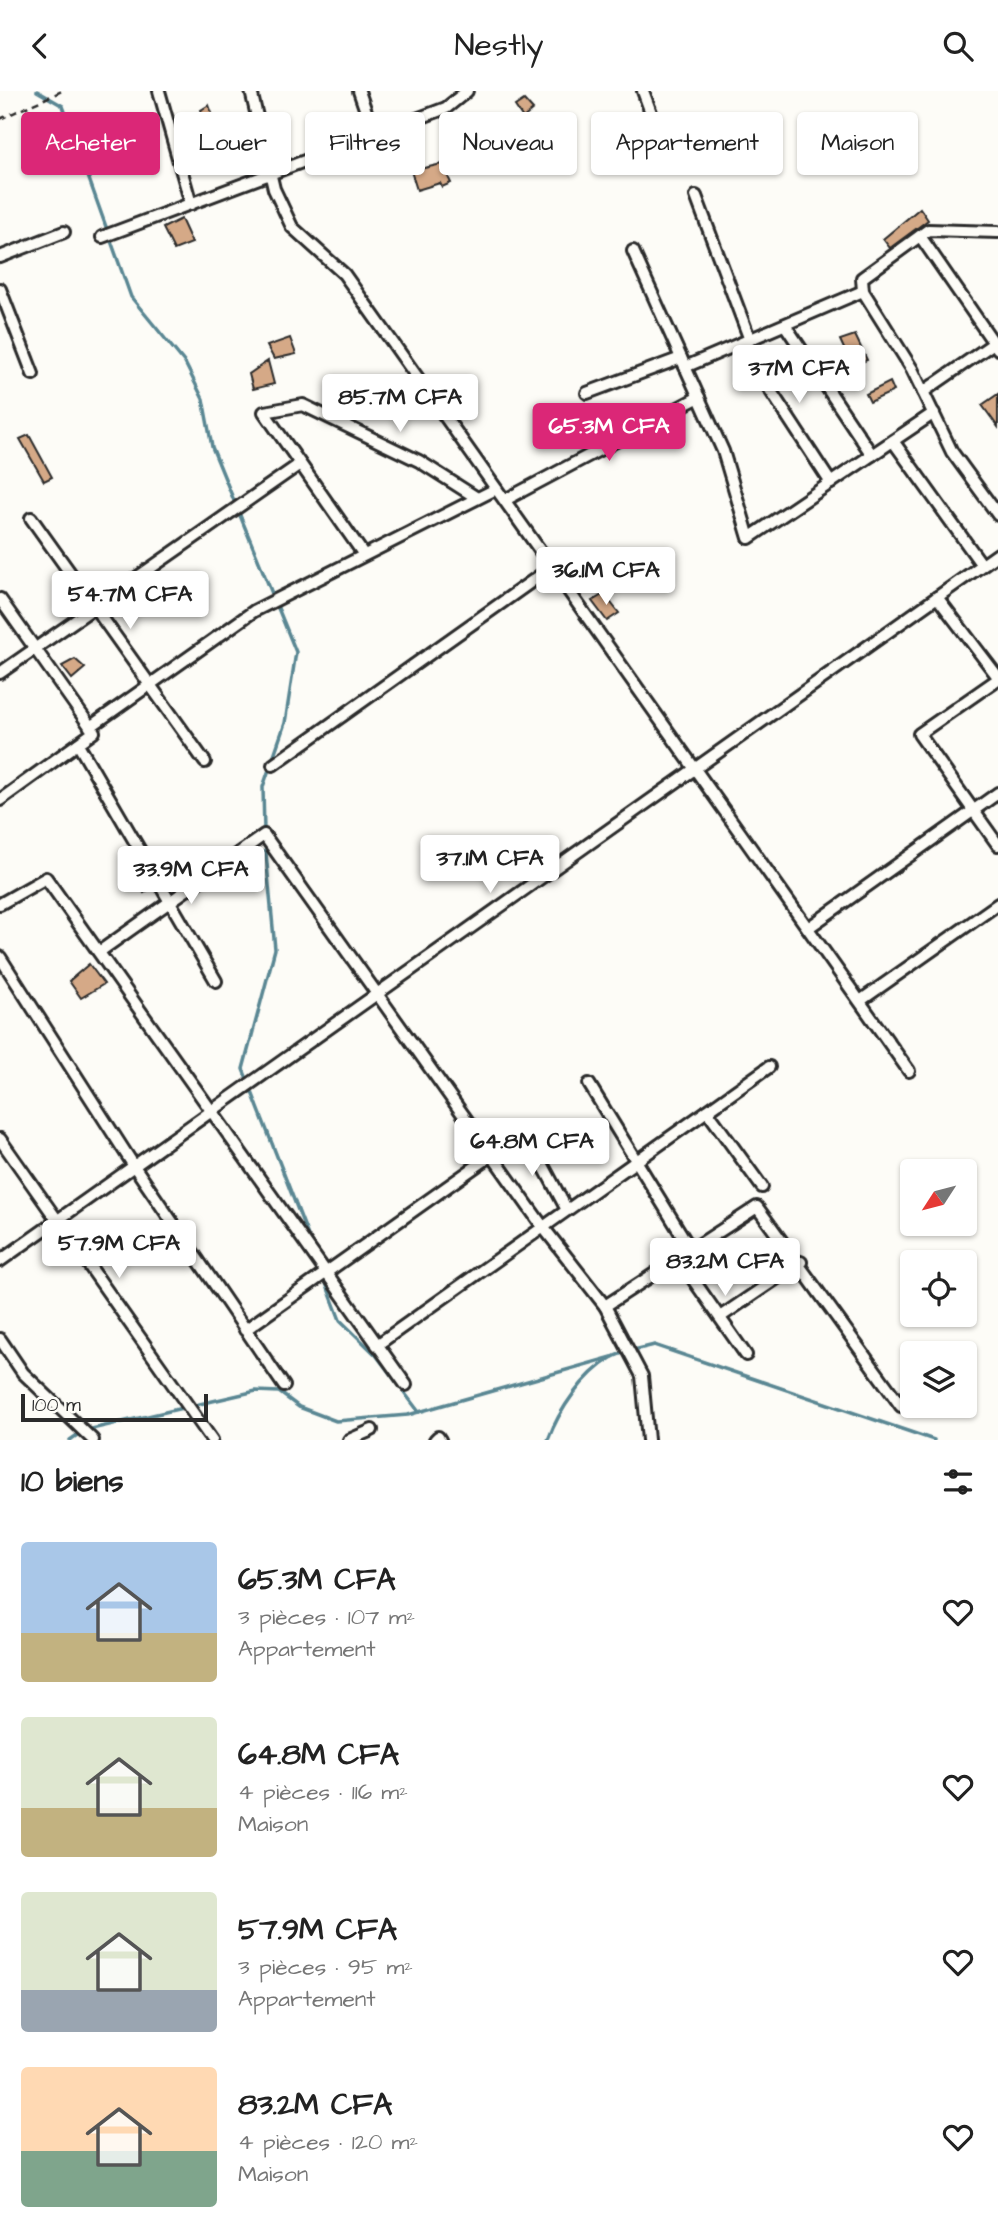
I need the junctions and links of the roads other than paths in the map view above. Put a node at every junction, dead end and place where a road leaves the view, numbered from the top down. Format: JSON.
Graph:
{"nodes":[{"id":1,"x":159,"y":91,"type":"edge"},
{"id":2,"x":251,"y":91,"type":"edge"},
{"id":3,"x":359,"y":91,"type":"edge"},
{"id":4,"x":467,"y":91,"type":"edge"},
{"id":5,"x":643,"y":91,"type":"edge"},
{"id":6,"x":256,"y":112,"type":"edge"},
{"id":7,"x":366,"y":112,"type":"edge"},
{"id":8,"x":651,"y":112,"type":"edge"},
{"id":9,"x":425,"y":116,"type":"edge"},
{"id":10,"x":268,"y":175,"type":"edge"},
{"id":11,"x":271,"y":175,"type":"edge"},
{"id":12,"x":696,"y":196,"type":"dead end"},
{"id":13,"x":191,"y":204,"type":"junction"},
{"id":14,"x":64,"y":232,"type":"dead end"},
{"id":15,"x":998,"y":232,"type":"edge"},
{"id":16,"x":920,"y":236,"type":"junction"},
{"id":17,"x":102,"y":237,"type":"dead end"},
{"id":18,"x":633,"y":251,"type":"dead end"},
{"id":19,"x":0,"y":257,"type":"edge"},
{"id":20,"x":0,"y":289,"type":"edge"},
{"id":21,"x":863,"y":291,"type":"junction"},
{"id":22,"x":785,"y":325,"type":"junction"},
{"id":23,"x":745,"y":342,"type":"junction"},
{"id":24,"x":996,"y":346,"type":"edge"},
{"id":25,"x":683,"y":362,"type":"junction"},
{"id":26,"x":33,"y":374,"type":"dead end"},
{"id":27,"x":923,"y":391,"type":"junction"},
{"id":28,"x":587,"y":393,"type":"dead end"},
{"id":29,"x":699,"y":397,"type":"junction"},
{"id":30,"x":934,"y":413,"type":"junction"},
{"id":31,"x":893,"y":441,"type":"junction"},
{"id":32,"x":872,"y":455,"type":"junction"},
{"id":33,"x":300,"y":464,"type":"junction"},
{"id":34,"x":831,"y":483,"type":"junction"},
{"id":35,"x":496,"y":489,"type":"junction"},
{"id":36,"x":477,"y":498,"type":"junction"},
{"id":37,"x":505,"y":500,"type":"junction"},
{"id":38,"x":998,"y":515,"type":"edge"},
{"id":39,"x":31,"y":519,"type":"dead end"},
{"id":40,"x":998,"y":554,"type":"edge"},
{"id":41,"x":364,"y":555,"type":"junction"},
{"id":42,"x":982,"y":565,"type":"junction"},
{"id":43,"x":552,"y":567,"type":"junction"},
{"id":44,"x":937,"y":597,"type":"junction"},
{"id":45,"x":0,"y":599,"type":"edge"},
{"id":46,"x":94,"y":607,"type":"junction"},
{"id":47,"x":35,"y":649,"type":"junction"},
{"id":48,"x":0,"y":673,"type":"edge"},
{"id":49,"x":998,"y":678,"type":"edge"},
{"id":50,"x":150,"y":685,"type":"junction"},
{"id":51,"x":90,"y":727,"type":"junction"},
{"id":52,"x":78,"y":744,"type":"junction"},
{"id":53,"x":205,"y":762,"type":"dead end"},
{"id":54,"x":273,"y":765,"type":"dead end"},
{"id":55,"x":695,"y":768,"type":"junction"},
{"id":56,"x":998,"y":793,"type":"edge"},
{"id":57,"x":0,"y":800,"type":"edge"},
{"id":58,"x":973,"y":810,"type":"junction"},
{"id":59,"x":998,"y":845,"type":"edge"},
{"id":60,"x":170,"y":902,"type":"junction"},
{"id":61,"x":0,"y":904,"type":"edge"},
{"id":62,"x":998,"y":904,"type":"edge"},
{"id":63,"x":808,"y":928,"type":"junction"},
{"id":64,"x":99,"y":952,"type":"junction"},
{"id":65,"x":0,"y":957,"type":"edge"},
{"id":66,"x":216,"y":981,"type":"dead end"},
{"id":67,"x":377,"y":994,"type":"junction"},
{"id":68,"x":860,"y":1001,"type":"junction"},
{"id":69,"x":769,"y":1067,"type":"dead end"},
{"id":70,"x":909,"y":1071,"type":"dead end"},
{"id":71,"x":589,"y":1084,"type":"dead end"},
{"id":72,"x":212,"y":1111,"type":"junction"},
{"id":73,"x":707,"y":1111,"type":"junction"},
{"id":74,"x":521,"y":1131,"type":"dead end"},
{"id":75,"x":0,"y":1139,"type":"edge"},
{"id":76,"x":492,"y":1155,"type":"junction"},
{"id":77,"x":636,"y":1161,"type":"junction"},
{"id":78,"x":134,"y":1166,"type":"junction"},
{"id":79,"x":762,"y":1187,"type":"dead end"},
{"id":80,"x":567,"y":1210,"type":"junction"},
{"id":81,"x":58,"y":1220,"type":"junction"},
{"id":82,"x":543,"y":1227,"type":"junction"},
{"id":83,"x":691,"y":1250,"type":"junction"},
{"id":84,"x":678,"y":1258,"type":"junction"},
{"id":85,"x":0,"y":1261,"type":"edge"},
{"id":86,"x":799,"y":1263,"type":"junction"},
{"id":87,"x":326,"y":1273,"type":"junction"},
{"id":88,"x":605,"y":1307,"type":"junction"},
{"id":89,"x":719,"y":1317,"type":"junction"},
{"id":90,"x":245,"y":1330,"type":"junction"},
{"id":91,"x":0,"y":1339,"type":"edge"},
{"id":92,"x":377,"y":1345,"type":"junction"},
{"id":93,"x":746,"y":1355,"type":"dead end"},
{"id":94,"x":406,"y":1385,"type":"dead end"},
{"id":95,"x":284,"y":1386,"type":"dead end"},
{"id":96,"x":900,"y":1405,"type":"edge"},
{"id":97,"x":372,"y":1430,"type":"dead end"},
{"id":98,"x":93,"y":1440,"type":"edge"},
{"id":99,"x":212,"y":1440,"type":"edge"},
{"id":100,"x":349,"y":1440,"type":"edge"},
{"id":101,"x":435,"y":1440,"type":"edge"},
{"id":102,"x":440,"y":1440,"type":"edge"},
{"id":103,"x":648,"y":1440,"type":"edge"}],
"edges":[{"from":1,"to":13,"type":"street"},
{"from":2,"to":6,"type":"street"},
{"from":3,"to":7,"type":"street"},
{"from":4,"to":9,"type":"street"},
{"from":5,"to":8,"type":"street"},
{"from":10,"to":13,"type":"street"},
{"from":11,"to":35,"type":"street"},
{"from":12,"to":23,"type":"street"},
{"from":13,"to":17,"type":"street"},
{"from":14,"to":19,"type":"street"},
{"from":15,"to":16,"type":"street"},
{"from":16,"to":21,"type":"street"},
{"from":16,"to":24,"type":"street"},
{"from":18,"to":25,"type":"street"},
{"from":20,"to":26,"type":"street"},
{"from":21,"to":22,"type":"street"},
{"from":21,"to":27,"type":"street"},
{"from":22,"to":23,"type":"street"},
{"from":22,"to":32,"type":"street"},
{"from":23,"to":25,"type":"street"},
{"from":23,"to":34,"type":"street"},
{"from":24,"to":27,"type":"street"},
{"from":25,"to":28,"type":"street"},
{"from":25,"to":29,"type":"street"},
{"from":27,"to":30,"type":"street"},
{"from":29,"to":34,"type":"street"},
{"from":29,"to":37,"type":"street"},
{"from":30,"to":31,"type":"street"},
{"from":30,"to":38,"type":"street"},
{"from":31,"to":32,"type":"street"},
{"from":31,"to":42,"type":"street"},
{"from":32,"to":34,"type":"street"},
{"from":33,"to":36,"type":"street"},
{"from":33,"to":41,"type":"street"},
{"from":33,"to":46,"type":"street"},
{"from":35,"to":36,"type":"street"},
{"from":35,"to":37,"type":"street"},
{"from":36,"to":41,"type":"street"},
{"from":37,"to":43,"type":"street"},
{"from":39,"to":46,"type":"street"},
{"from":40,"to":42,"type":"street"},
{"from":41,"to":50,"type":"street"},
{"from":42,"to":44,"type":"street"},
{"from":43,"to":54,"type":"street"},
{"from":43,"to":55,"type":"street"},
{"from":44,"to":49,"type":"street"},
{"from":44,"to":55,"type":"street"},
{"from":45,"to":47,"type":"street"},
{"from":46,"to":47,"type":"street"},
{"from":46,"to":50,"type":"street"},
{"from":47,"to":48,"type":"street"},
{"from":47,"to":51,"type":"street"},
{"from":49,"to":58,"type":"street"},
{"from":50,"to":51,"type":"street"},
{"from":50,"to":53,"type":"street"},
{"from":51,"to":52,"type":"street"},
{"from":52,"to":57,"type":"street"},
{"from":52,"to":60,"type":"street"},
{"from":55,"to":63,"type":"street"},
{"from":55,"to":67,"type":"street"},
{"from":56,"to":58,"type":"street"},
{"from":58,"to":59,"type":"street"},
{"from":58,"to":63,"type":"street"},
{"from":60,"to":64,"type":"street"},
{"from":60,"to":66,"type":"street"},
{"from":60,"to":67,"type":"street"},
{"from":61,"to":64,"type":"street"},
{"from":62,"to":68,"type":"street"},
{"from":63,"to":68,"type":"street"},
{"from":64,"to":72,"type":"street"},
{"from":65,"to":78,"type":"street"},
{"from":67,"to":72,"type":"street"},
{"from":67,"to":76,"type":"street"},
{"from":68,"to":70,"type":"street"},
{"from":69,"to":73,"type":"street"},
{"from":71,"to":77,"type":"street"},
{"from":72,"to":78,"type":"street"},
{"from":72,"to":87,"type":"street"},
{"from":73,"to":77,"type":"street"},
{"from":73,"to":79,"type":"street"},
{"from":74,"to":80,"type":"street"},
{"from":75,"to":81,"type":"street"},
{"from":76,"to":82,"type":"street"},
{"from":76,"to":87,"type":"street"},
{"from":77,"to":80,"type":"street"},
{"from":77,"to":83,"type":"street"},
{"from":78,"to":81,"type":"street"},
{"from":78,"to":90,"type":"street"},
{"from":80,"to":82,"type":"street"},
{"from":81,"to":85,"type":"street"},
{"from":81,"to":99,"type":"street"},
{"from":82,"to":88,"type":"street"},
{"from":82,"to":92,"type":"street"},
{"from":83,"to":84,"type":"street"},
{"from":83,"to":86,"type":"street"},
{"from":84,"to":88,"type":"street"},
{"from":84,"to":89,"type":"street"},
{"from":86,"to":89,"type":"street"},
{"from":86,"to":96,"type":"street"},
{"from":87,"to":90,"type":"street"},
{"from":87,"to":92,"type":"street"},
{"from":88,"to":103,"type":"street"},
{"from":89,"to":93,"type":"street"},
{"from":90,"to":95,"type":"street"},
{"from":91,"to":98,"type":"street"},
{"from":92,"to":94,"type":"street"},
{"from":97,"to":100,"type":"street"},
{"from":101,"to":102,"type":"street"}]}
